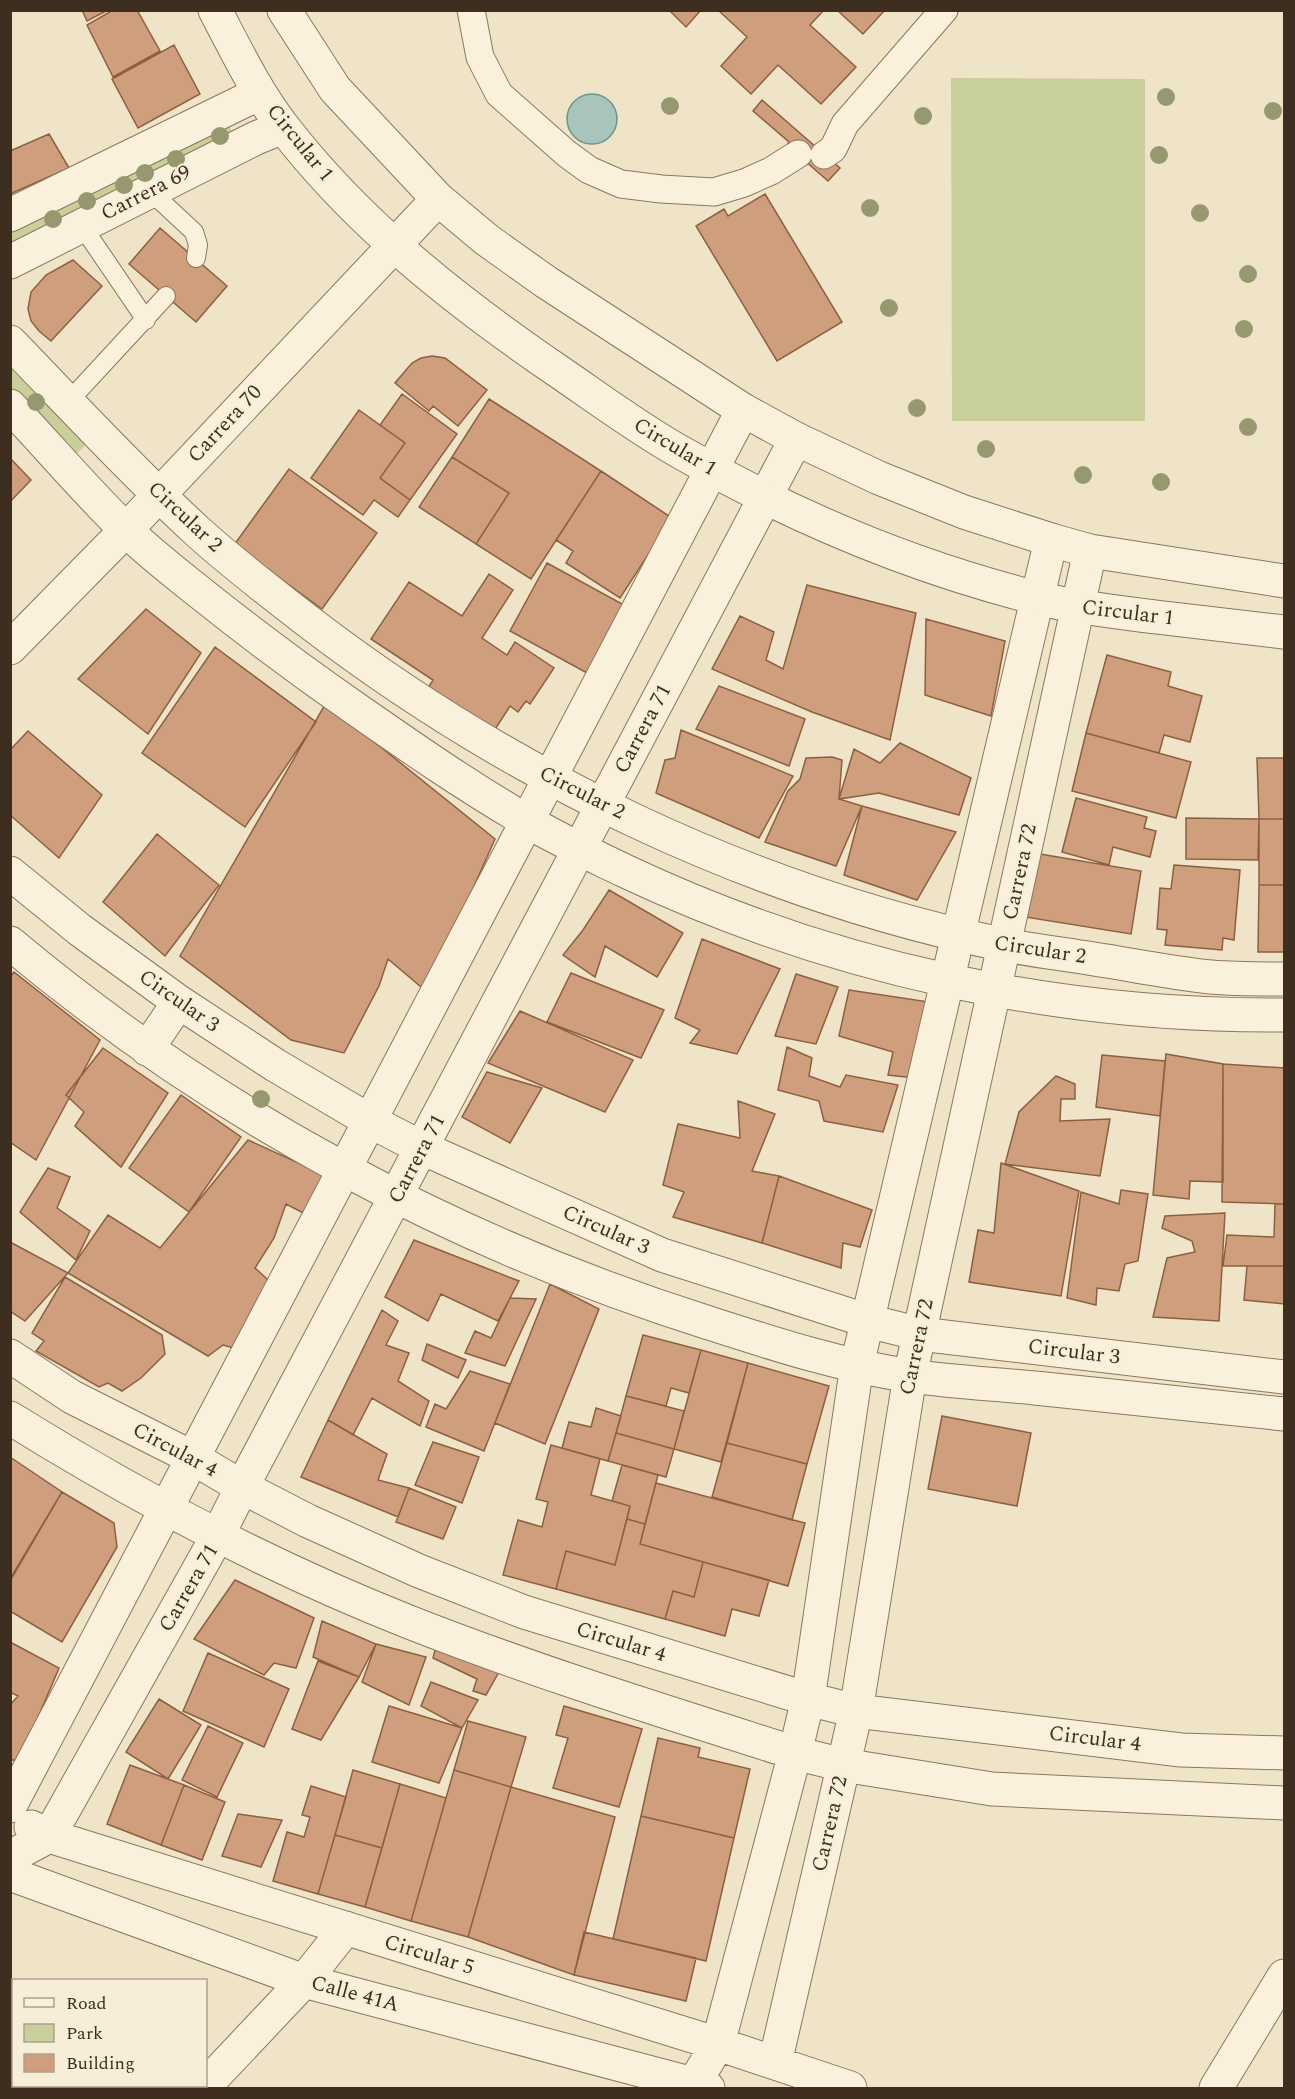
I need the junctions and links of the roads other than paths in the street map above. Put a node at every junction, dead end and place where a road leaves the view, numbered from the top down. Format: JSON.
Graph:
{"nodes":[{"id":1,"x":215,"y":10,"type":"edge"},
{"id":2,"x":284,"y":10,"type":"edge"},
{"id":3,"x":471,"y":10,"type":"edge"},
{"id":4,"x":944,"y":10,"type":"edge"},
{"id":5,"x":260,"y":93,"type":"junction"},
{"id":6,"x":283,"y":127,"type":"junction"},
{"id":7,"x":150,"y":191,"type":"junction"},
{"id":8,"x":438,"y":199,"type":"junction"},
{"id":9,"x":10,"y":214,"type":"edge"},
{"id":10,"x":82,"y":226,"type":"junction"},
{"id":11,"x":394,"y":245,"type":"junction"},
{"id":12,"x":196,"y":258,"type":"dead end"},
{"id":13,"x":10,"y":262,"type":"edge"},
{"id":14,"x":166,"y":296,"type":"dead end"},
{"id":15,"x":146,"y":320,"type":"junction"},
{"id":16,"x":10,"y":342,"type":"edge"},
{"id":17,"x":68,"y":402,"type":"junction"},
{"id":18,"x":11,"y":407,"type":"edge"},
{"id":19,"x":743,"y":410,"type":"junction"},
{"id":20,"x":796,"y":438,"type":"junction"},
{"id":21,"x":712,"y":469,"type":"junction"},
{"id":22,"x":160,"y":494,"type":"junction"},
{"id":23,"x":766,"y":497,"type":"junction"},
{"id":24,"x":126,"y":530,"type":"junction"},
{"id":25,"x":1051,"y":540,"type":"junction"},
{"id":26,"x":1090,"y":550,"type":"junction"},
{"id":27,"x":1284,"y":581,"type":"edge"},
{"id":28,"x":1038,"y":598,"type":"junction"},
{"id":29,"x":1078,"y":607,"type":"junction"},
{"id":30,"x":1284,"y":632,"type":"edge"},
{"id":31,"x":10,"y":648,"type":"edge"},
{"id":32,"x":550,"y":779,"type":"junction"},
{"id":33,"x":603,"y":806,"type":"junction"},
{"id":34,"x":527,"y":821,"type":"junction"},
{"id":35,"x":580,"y":849,"type":"junction"},
{"id":36,"x":10,"y":873,"type":"edge"},
{"id":37,"x":959,"y":934,"type":"junction"},
{"id":38,"x":10,"y":943,"type":"edge"},
{"id":39,"x":1004,"y":945,"type":"junction"},
{"id":40,"x":1284,"y":979,"type":"edge"},
{"id":41,"x":948,"y":981,"type":"junction"},
{"id":42,"x":994,"y":990,"type":"junction"},
{"id":43,"x":179,"y":1002,"type":"junction"},
{"id":44,"x":1284,"y":1015,"type":"edge"},
{"id":45,"x":147,"y":1049,"type":"junction"},
{"id":46,"x":370,"y":1121,"type":"junction"},
{"id":47,"x":422,"y":1148,"type":"junction"},
{"id":48,"x":345,"y":1170,"type":"junction"},
{"id":49,"x":397,"y":1197,"type":"junction"},
{"id":50,"x":868,"y":1322,"type":"junction"},
{"id":51,"x":920,"y":1334,"type":"junction"},
{"id":52,"x":10,"y":1356,"type":"edge"},
{"id":53,"x":857,"y":1365,"type":"junction"},
{"id":54,"x":910,"y":1376,"type":"junction"},
{"id":55,"x":1284,"y":1377,"type":"edge"},
{"id":56,"x":1284,"y":1414,"type":"edge"},
{"id":57,"x":10,"y":1418,"type":"edge"},
{"id":58,"x":193,"y":1458,"type":"junction"},
{"id":59,"x":242,"y":1487,"type":"junction"},
{"id":60,"x":167,"y":1509,"type":"junction"},
{"id":61,"x":218,"y":1535,"type":"junction"},
{"id":62,"x":524,"y":1612,"type":"junction"},
{"id":63,"x":506,"y":1659,"type":"junction"},
{"id":64,"x":808,"y":1699,"type":"junction"},
{"id":65,"x":856,"y":1711,"type":"junction"},
{"id":66,"x":795,"y":1753,"type":"junction"},
{"id":67,"x":1284,"y":1753,"type":"edge"},
{"id":68,"x":843,"y":1765,"type":"junction"},
{"id":69,"x":1284,"y":1803,"type":"edge"},
{"id":70,"x":10,"y":1806,"type":"edge"},
{"id":71,"x":10,"y":1817,"type":"edge"},
{"id":72,"x":49,"y":1836,"type":"junction"},
{"id":73,"x":10,"y":1857,"type":"edge"},
{"id":74,"x":10,"y":1874,"type":"edge"},
{"id":75,"x":346,"y":1928,"type":"junction"},
{"id":76,"x":1284,"y":1976,"type":"edge"},
{"id":77,"x":304,"y":1981,"type":"junction"},
{"id":78,"x":718,"y":2044,"type":"junction"},
{"id":79,"x":775,"y":2063,"type":"junction"},
{"id":80,"x":207,"y":2084,"type":"edge"},
{"id":81,"x":696,"y":2087,"type":"edge"},
{"id":82,"x":850,"y":2088,"type":"edge"},
{"id":83,"x":1215,"y":2088,"type":"edge"}],
"edges":[{"from":1,"to":5,"type":"street","name":"Circular 1"},
{"from":2,"to":8,"type":"street"},
{"from":3,"to":4,"type":"street"},
{"from":5,"to":6,"type":"street","name":"Circular 1"},
{"from":5,"to":9,"type":"street","name":"Carrera 69"},
{"from":6,"to":7,"type":"street","name":"Carrera 69"},
{"from":6,"to":11,"type":"street","name":"Circular 1"},
{"from":7,"to":10,"type":"street","name":"Carrera 69"},
{"from":7,"to":12,"type":"lane"},
{"from":8,"to":11,"type":"street","name":"Carrera 70"},
{"from":8,"to":19,"type":"street"},
{"from":10,"to":13,"type":"street","name":"Carrera 69"},
{"from":10,"to":15,"type":"lane"},
{"from":11,"to":21,"type":"street","name":"Circular 1"},
{"from":11,"to":22,"type":"street","name":"Carrera 70"},
{"from":14,"to":15,"type":"lane"},
{"from":15,"to":17,"type":"lane"},
{"from":16,"to":17,"type":"street","name":"Circular 2"},
{"from":17,"to":22,"type":"street","name":"Circular 2"},
{"from":18,"to":24,"type":"street"},
{"from":19,"to":20,"type":"street"},
{"from":19,"to":21,"type":"street"},
{"from":20,"to":23,"type":"street","name":"Carrera 71"},
{"from":20,"to":25,"type":"street"},
{"from":21,"to":23,"type":"street","name":"Circular 1"},
{"from":21,"to":32,"type":"street"},
{"from":22,"to":24,"type":"street","name":"Carrera 70"},
{"from":22,"to":32,"type":"street","name":"Circular 2"},
{"from":23,"to":28,"type":"street","name":"Circular 1"},
{"from":23,"to":33,"type":"street","name":"Carrera 71"},
{"from":24,"to":31,"type":"street","name":"Carrera 70"},
{"from":24,"to":34,"type":"street"},
{"from":25,"to":26,"type":"street"},
{"from":25,"to":28,"type":"street"},
{"from":26,"to":27,"type":"street"},
{"from":26,"to":29,"type":"street","name":"Carrera 72"},
{"from":28,"to":29,"type":"street","name":"Circular 1"},
{"from":28,"to":37,"type":"street"},
{"from":29,"to":30,"type":"street","name":"Circular 1"},
{"from":29,"to":39,"type":"street","name":"Carrera 72"},
{"from":32,"to":33,"type":"street","name":"Circular 2"},
{"from":32,"to":34,"type":"street"},
{"from":33,"to":35,"type":"street","name":"Carrera 71"},
{"from":33,"to":37,"type":"street","name":"Circular 2"},
{"from":34,"to":35,"type":"street"},
{"from":34,"to":46,"type":"street"},
{"from":35,"to":41,"type":"street"},
{"from":35,"to":47,"type":"street","name":"Carrera 71"},
{"from":36,"to":43,"type":"street","name":"Circular 3"},
{"from":37,"to":39,"type":"street","name":"Circular 2"},
{"from":37,"to":41,"type":"street"},
{"from":38,"to":45,"type":"street","name":"Circular 3"},
{"from":39,"to":40,"type":"street","name":"Circular 2"},
{"from":39,"to":42,"type":"street","name":"Carrera 72"},
{"from":41,"to":42,"type":"street"},
{"from":41,"to":50,"type":"street"},
{"from":42,"to":44,"type":"street"},
{"from":42,"to":51,"type":"street","name":"Carrera 72"},
{"from":43,"to":45,"type":"street"},
{"from":43,"to":46,"type":"street","name":"Circular 3"},
{"from":45,"to":48,"type":"street","name":"Circular 3"},
{"from":46,"to":47,"type":"street","name":"Circular 3"},
{"from":46,"to":48,"type":"street"},
{"from":47,"to":49,"type":"street","name":"Carrera 71"},
{"from":47,"to":50,"type":"street","name":"Circular 3"},
{"from":48,"to":49,"type":"street","name":"Circular 3"},
{"from":48,"to":58,"type":"street"},
{"from":49,"to":53,"type":"street","name":"Circular 3"},
{"from":49,"to":59,"type":"street","name":"Carrera 71"},
{"from":50,"to":51,"type":"street","name":"Circular 3"},
{"from":50,"to":53,"type":"street"},
{"from":51,"to":54,"type":"street","name":"Carrera 72"},
{"from":51,"to":55,"type":"street","name":"Circular 3"},
{"from":52,"to":58,"type":"street","name":"Circular 4"},
{"from":53,"to":54,"type":"street","name":"Circular 3"},
{"from":53,"to":64,"type":"street"},
{"from":54,"to":56,"type":"street","name":"Circular 3"},
{"from":54,"to":65,"type":"street","name":"Carrera 72"},
{"from":57,"to":60,"type":"street"},
{"from":58,"to":59,"type":"street","name":"Circular 4"},
{"from":58,"to":60,"type":"street"},
{"from":59,"to":61,"type":"street","name":"Carrera 71"},
{"from":59,"to":62,"type":"street","name":"Circular 4"},
{"from":60,"to":61,"type":"street"},
{"from":60,"to":70,"type":"street"},
{"from":61,"to":63,"type":"street"},
{"from":61,"to":72,"type":"street","name":"Carrera 71"},
{"from":62,"to":63,"type":"street"},
{"from":62,"to":64,"type":"street","name":"Circular 4"},
{"from":63,"to":66,"type":"street"},
{"from":64,"to":65,"type":"street","name":"Circular 4"},
{"from":64,"to":66,"type":"street"},
{"from":65,"to":67,"type":"street","name":"Circular 4"},
{"from":65,"to":68,"type":"street","name":"Carrera 72"},
{"from":66,"to":68,"type":"street"},
{"from":66,"to":78,"type":"street"},
{"from":68,"to":69,"type":"street"},
{"from":68,"to":79,"type":"street","name":"Carrera 72"},
{"from":71,"to":72,"type":"street","name":"Circular 5"},
{"from":72,"to":73,"type":"street"},
{"from":72,"to":75,"type":"street","name":"Circular 5"},
{"from":74,"to":77,"type":"street","name":"Calle 41A"},
{"from":75,"to":77,"type":"street"},
{"from":75,"to":78,"type":"street","name":"Circular 5"},
{"from":76,"to":83,"type":"street"},
{"from":77,"to":80,"type":"street"},
{"from":77,"to":81,"type":"street","name":"Calle 41A"},
{"from":78,"to":79,"type":"street","name":"Circular 5"},
{"from":78,"to":81,"type":"street"},
{"from":79,"to":81,"type":"street"},
{"from":79,"to":82,"type":"street","name":"Circular 5"}]}
